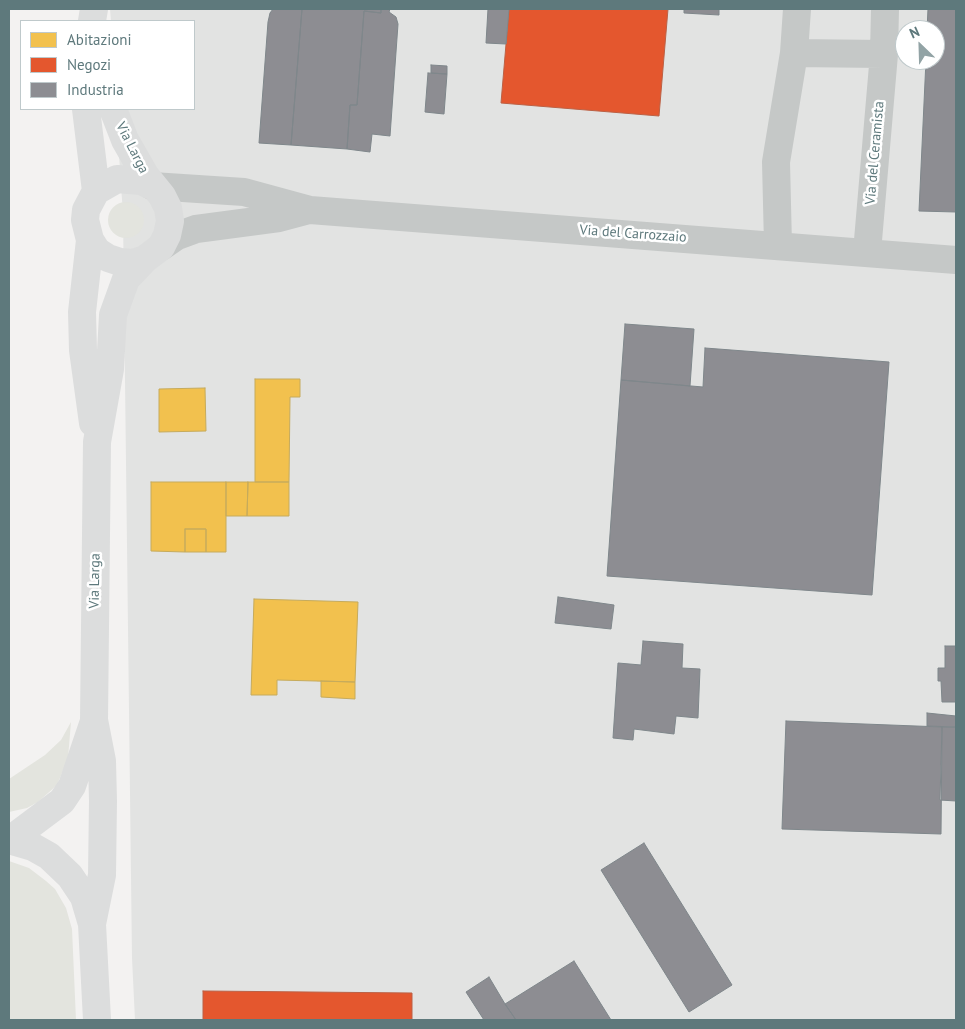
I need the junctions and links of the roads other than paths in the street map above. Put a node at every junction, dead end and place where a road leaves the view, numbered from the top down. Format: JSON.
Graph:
{"nodes":[{"id":1,"x":797,"y":9,"type":"edge"},
{"id":2,"x":885,"y":9,"type":"edge"},
{"id":3,"x":794,"y":53,"type":"junction"},
{"id":4,"x":884,"y":54,"type":"junction"},
{"id":5,"x":86,"y":110,"type":"edge"},
{"id":6,"x":114,"y":110,"type":"edge"},
{"id":7,"x":152,"y":186,"type":"junction"},
{"id":8,"x":96,"y":191,"type":"junction"},
{"id":9,"x":310,"y":210,"type":"junction"},
{"id":10,"x":90,"y":240,"type":"junction"},
{"id":11,"x":778,"y":245,"type":"junction"},
{"id":12,"x":867,"y":252,"type":"junction"},
{"id":13,"x":153,"y":253,"type":"junction"},
{"id":14,"x":956,"y":260,"type":"edge"},
{"id":15,"x":96,"y":442,"type":"junction"},
{"id":16,"x":94,"y":720,"type":"junction"},
{"id":17,"x":9,"y":840,"type":"edge"},
{"id":18,"x":92,"y":924,"type":"junction"},
{"id":19,"x":97,"y":1020,"type":"edge"}],
"edges":[{"from":1,"to":3,"type":"street"},
{"from":2,"to":4,"type":"street","name":"Via del Ceramista"},
{"from":3,"to":4,"type":"street"},
{"from":3,"to":11,"type":"street"},
{"from":4,"to":12,"type":"street","name":"Via del Ceramista"},
{"from":5,"to":8,"type":"main road"},
{"from":6,"to":7,"type":"main road","name":"Via Larga"},
{"from":7,"to":8,"type":"main road","name":"Via Larga"},
{"from":7,"to":9,"type":"street","name":"Via del Carrozzaio"},
{"from":7,"to":13,"type":"main road","name":"Via Larga"},
{"from":8,"to":10,"type":"main road","name":"Via Larga"},
{"from":9,"to":11,"type":"street","name":"Via del Carrozzaio"},
{"from":9,"to":13,"type":"street","name":"Via del Carrozzaio"},
{"from":10,"to":13,"type":"main road"},
{"from":10,"to":15,"type":"main road","name":"Via Larga"},
{"from":11,"to":12,"type":"street","name":"Via del Carrozzaio"},
{"from":12,"to":14,"type":"street","name":"Via del Carrozzaio"},
{"from":13,"to":15,"type":"main road","name":"Via Larga"},
{"from":15,"to":16,"type":"main road","name":"Via Larga"},
{"from":16,"to":17,"type":"main road","name":"Via Larga"},
{"from":16,"to":18,"type":"main road","name":"Via Larga"},
{"from":17,"to":18,"type":"main road"},
{"from":18,"to":19,"type":"main road"}]}
